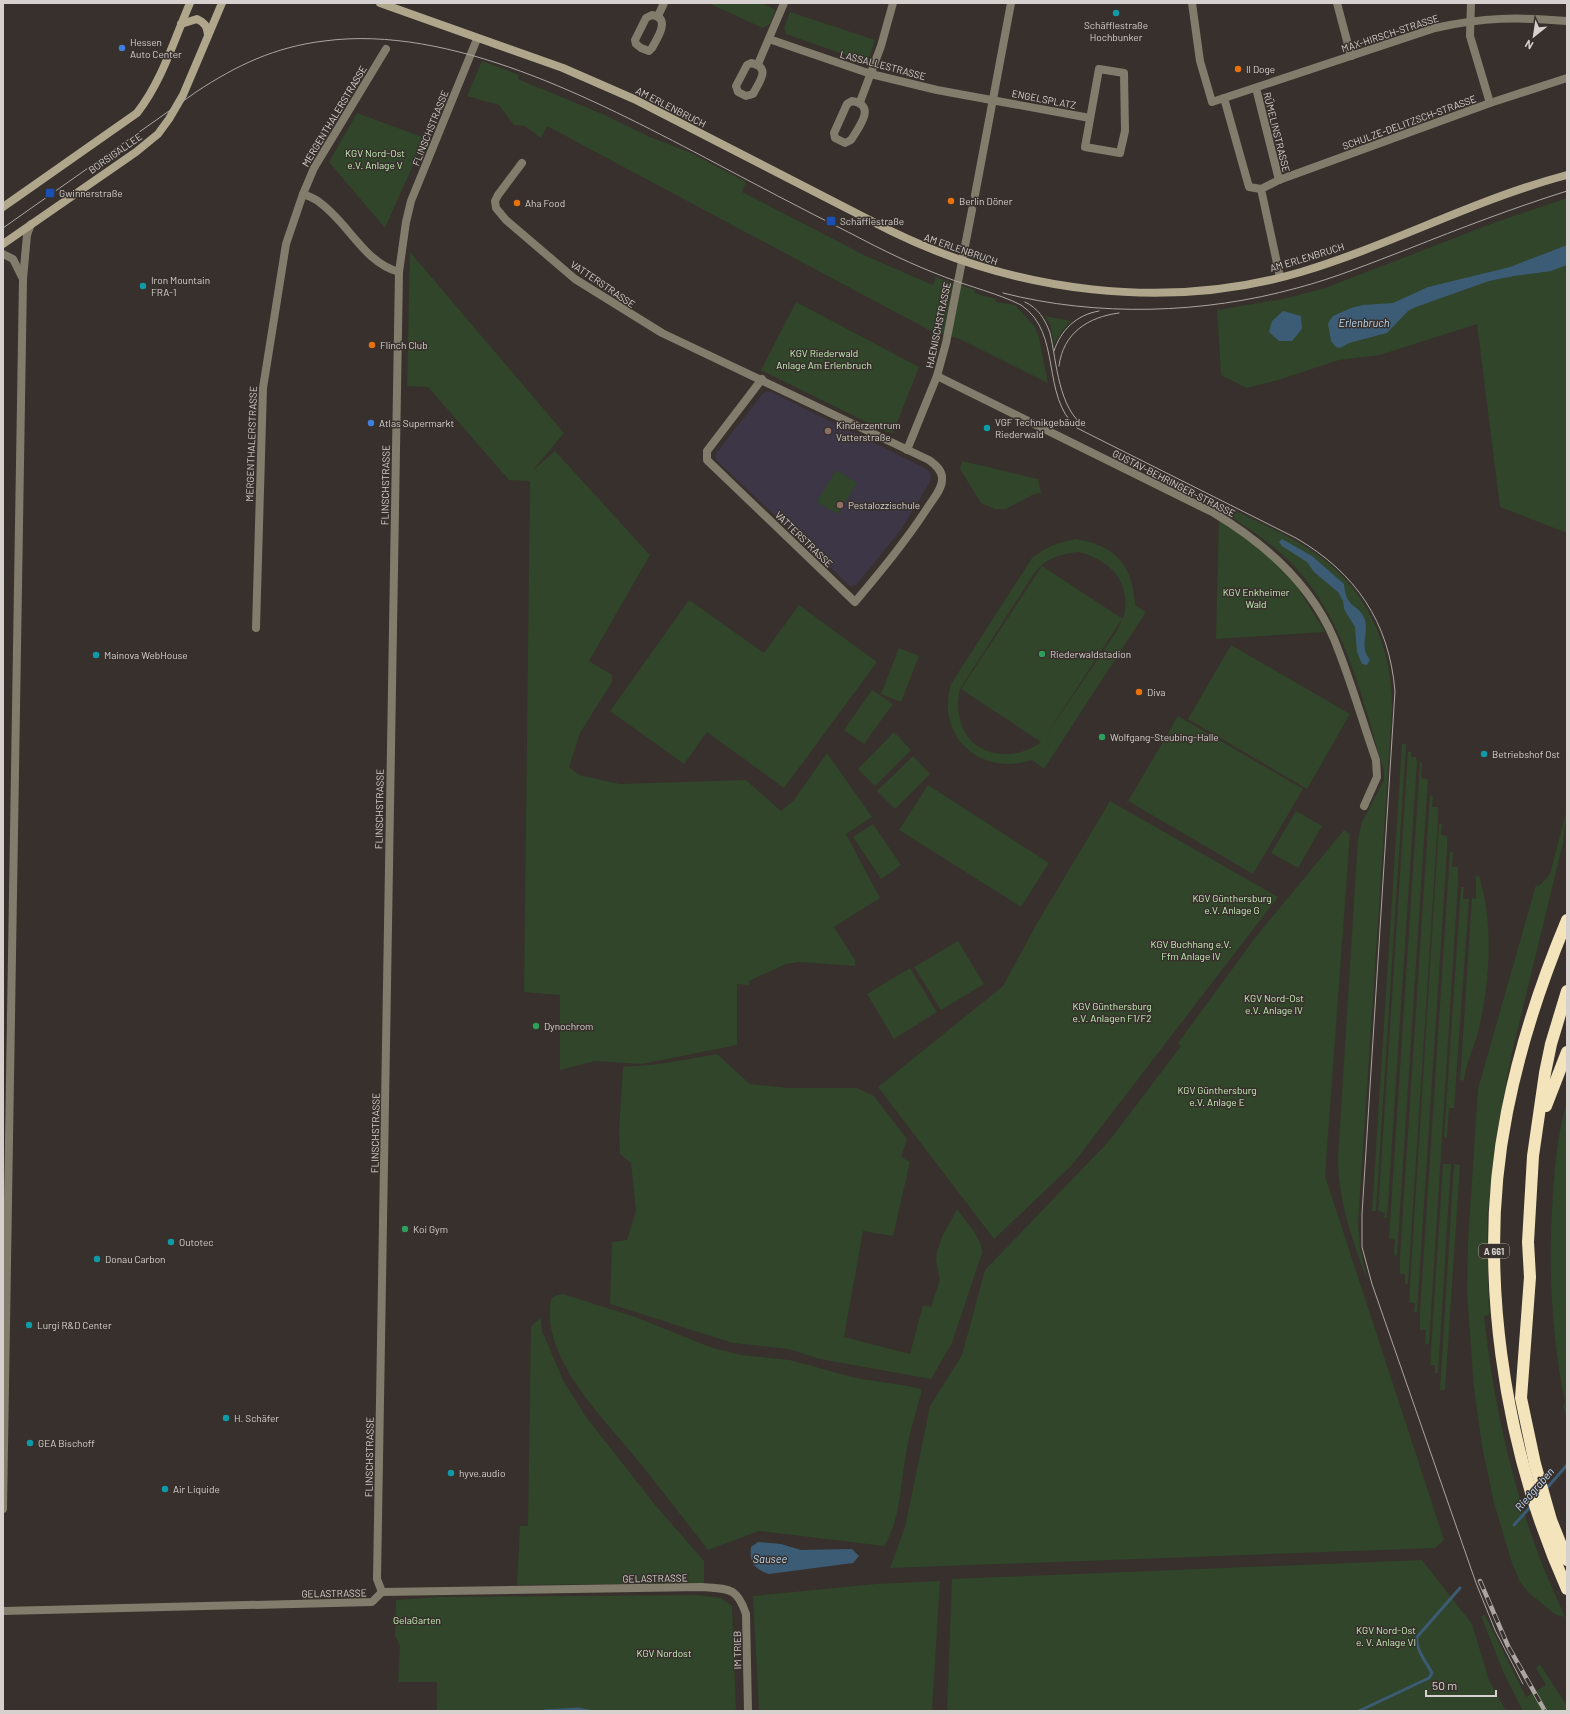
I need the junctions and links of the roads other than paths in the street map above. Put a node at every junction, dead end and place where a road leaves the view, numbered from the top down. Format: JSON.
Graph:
{"nodes":[{"id":1,"x":190,"y":3,"type":"edge"},
{"id":2,"x":222,"y":3,"type":"edge"},
{"id":3,"x":381,"y":3,"type":"edge"},
{"id":4,"x":664,"y":3,"type":"edge"},
{"id":5,"x":784,"y":3,"type":"edge"},
{"id":6,"x":893,"y":3,"type":"edge"},
{"id":7,"x":1011,"y":3,"type":"edge"},
{"id":8,"x":1192,"y":3,"type":"edge"},
{"id":9,"x":1337,"y":3,"type":"edge"},
{"id":10,"x":1471,"y":3,"type":"edge"},
{"id":11,"x":658,"y":16,"type":"dead end"},
{"id":12,"x":1470,"y":20,"type":"junction"},
{"id":13,"x":1567,"y":21,"type":"edge"},
{"id":14,"x":181,"y":24,"type":"junction"},
{"id":15,"x":208,"y":36,"type":"junction"},
{"id":16,"x":477,"y":38,"type":"junction"},
{"id":17,"x":769,"y":39,"type":"junction"},
{"id":18,"x":386,"y":49,"type":"dead end"},
{"id":19,"x":1351,"y":56,"type":"junction"},
{"id":20,"x":758,"y":64,"type":"dead end"},
{"id":21,"x":871,"y":74,"type":"junction"},
{"id":22,"x":1567,"y":78,"type":"edge"},
{"id":23,"x":1256,"y":88,"type":"junction"},
{"id":24,"x":1224,"y":98,"type":"junction"},
{"id":25,"x":994,"y":100,"type":"junction"},
{"id":26,"x":860,"y":102,"type":"junction"},
{"id":27,"x":1490,"y":103,"type":"junction"},
{"id":28,"x":1090,"y":118,"type":"junction"},
{"id":29,"x":522,"y":162,"type":"dead end"},
{"id":30,"x":1567,"y":175,"type":"edge"},
{"id":31,"x":1279,"y":180,"type":"junction"},
{"id":32,"x":1261,"y":190,"type":"junction"},
{"id":33,"x":303,"y":194,"type":"junction"},
{"id":34,"x":975,"y":195,"type":"tunnel mouth"},
{"id":35,"x":3,"y":207,"type":"edge"},
{"id":36,"x":972,"y":210,"type":"tunnel mouth"},
{"id":37,"x":31,"y":224,"type":"junction"},
{"id":38,"x":3,"y":244,"type":"edge"},
{"id":39,"x":3,"y":254,"type":"edge"},
{"id":40,"x":961,"y":261,"type":"junction"},
{"id":41,"x":399,"y":272,"type":"junction"},
{"id":42,"x":1280,"y":277,"type":"junction"},
{"id":43,"x":23,"y":279,"type":"junction"},
{"id":44,"x":937,"y":376,"type":"junction"},
{"id":45,"x":762,"y":380,"type":"junction"},
{"id":46,"x":908,"y":450,"type":"junction"},
{"id":47,"x":256,"y":628,"type":"dead end"},
{"id":48,"x":1364,"y":806,"type":"dead end"},
{"id":49,"x":1567,"y":920,"type":"edge"},
{"id":50,"x":1567,"y":991,"type":"edge"},
{"id":51,"x":1567,"y":1052,"type":"edge"},
{"id":52,"x":1538,"y":1126,"type":"junction"},
{"id":53,"x":1518,"y":1418,"type":"junction"},
{"id":54,"x":3,"y":1509,"type":"edge"},
{"id":55,"x":1567,"y":1560,"type":"edge"},
{"id":56,"x":1567,"y":1589,"type":"edge"},
{"id":57,"x":382,"y":1592,"type":"junction"},
{"id":58,"x":734,"y":1592,"type":"joint"},
{"id":59,"x":3,"y":1611,"type":"edge"},
{"id":60,"x":748,"y":1711,"type":"edge"}],
"edges":[{"from":1,"to":14,"type":"main road","name":"BORSIGALLEE"},
{"from":2,"to":15,"type":"main road","name":"BORSIGALLEE"},
{"from":3,"to":16,"type":"main road","name":"AM ERLENBRUCH"},
{"from":4,"to":11,"type":"street"},
{"from":5,"to":17,"type":"street"},
{"from":6,"to":21,"type":"street"},
{"from":7,"to":25,"type":"street"},
{"from":8,"to":24,"type":"street"},
{"from":9,"to":19,"type":"street"},
{"from":10,"to":12,"type":"street"},
{"from":12,"to":13,"type":"street","name":"MAX-HIRSCH-STRASSE"},
{"from":12,"to":19,"type":"street","name":"MAX-HIRSCH-STRASSE"},
{"from":12,"to":27,"type":"street"},
{"from":14,"to":15,"type":"main road"},
{"from":14,"to":35,"type":"main road","name":"BORSIGALLEE"},
{"from":15,"to":37,"type":"main road","name":"BORSIGALLEE"},
{"from":16,"to":40,"type":"main road","name":"AM ERLENBRUCH"},
{"from":16,"to":41,"type":"street","name":"FLINSCHSTRASSE"},
{"from":17,"to":20,"type":"street"},
{"from":17,"to":21,"type":"street","name":"LASSALLESTRASSE"},
{"from":18,"to":33,"type":"street","name":"MERGENTHALERSTRASSE"},
{"from":19,"to":23,"type":"street","name":"MAX-HIRSCH-STRASSE"},
{"from":21,"to":25,"type":"street","name":"LASSALLESTRASSE"},
{"from":21,"to":26,"type":"street"},
{"from":22,"to":27,"type":"street","name":"SCHULZE-DELITZSCH-STRASSE"},
{"from":23,"to":24,"type":"street","name":"MAX-HIRSCH-STRASSE"},
{"from":23,"to":31,"type":"street","name":"RÜMELINSTRASSE"},
{"from":24,"to":32,"type":"street"},
{"from":25,"to":28,"type":"street","name":"ENGELSPLATZ"},
{"from":25,"to":34,"type":"street"},
{"from":26,"to":26,"type":"street"},
{"from":27,"to":31,"type":"street","name":"SCHULZE-DELITZSCH-STRASSE"},
{"from":28,"to":28,"type":"street"},
{"from":29,"to":45,"type":"street","name":"VATTERSTRASSE"},
{"from":30,"to":42,"type":"main road","name":"AM ERLENBRUCH"},
{"from":31,"to":32,"type":"street","name":"SCHULZE-DELITZSCH-STRASSE"},
{"from":32,"to":42,"type":"street"},
{"from":33,"to":41,"type":"street"},
{"from":33,"to":47,"type":"street","name":"MERGENTHALERSTRASSE"},
{"from":36,"to":40,"type":"street"},
{"from":37,"to":38,"type":"main road","name":"BORSIGALLEE"},
{"from":37,"to":43,"type":"street"},
{"from":39,"to":43,"type":"street"},
{"from":40,"to":42,"type":"main road","name":"AM ERLENBRUCH"},
{"from":40,"to":44,"type":"street","name":"HAENISCHSTRASSE"},
{"from":41,"to":57,"type":"street","name":"FLINSCHSTRASSE"},
{"from":43,"to":54,"type":"street"},
{"from":44,"to":46,"type":"street","name":"HAENISCHSTRASSE"},
{"from":44,"to":48,"type":"street","name":"GUSTAV-BEHRINGER-STRASSE"},
{"from":45,"to":46,"type":"street","name":"VATTERSTRASSE"},
{"from":45,"to":46,"type":"street","name":"VATTERSTRASSE"},
{"from":49,"to":53,"type":"highway","number":"A 661"},
{"from":50,"to":52,"type":"highway","number":"A 661"},
{"from":51,"to":52,"type":"highway"},
{"from":52,"to":53,"type":"highway","number":"A 661"},
{"from":53,"to":55,"type":"highway","number":"A 661"},
{"from":53,"to":56,"type":"highway","number":"A 661"},
{"from":57,"to":58,"type":"street","name":"GELASTRASSE"},
{"from":57,"to":59,"type":"street","name":"GELASTRASSE"},
{"from":58,"to":60,"type":"street","name":"IM TRIEB"}]}
